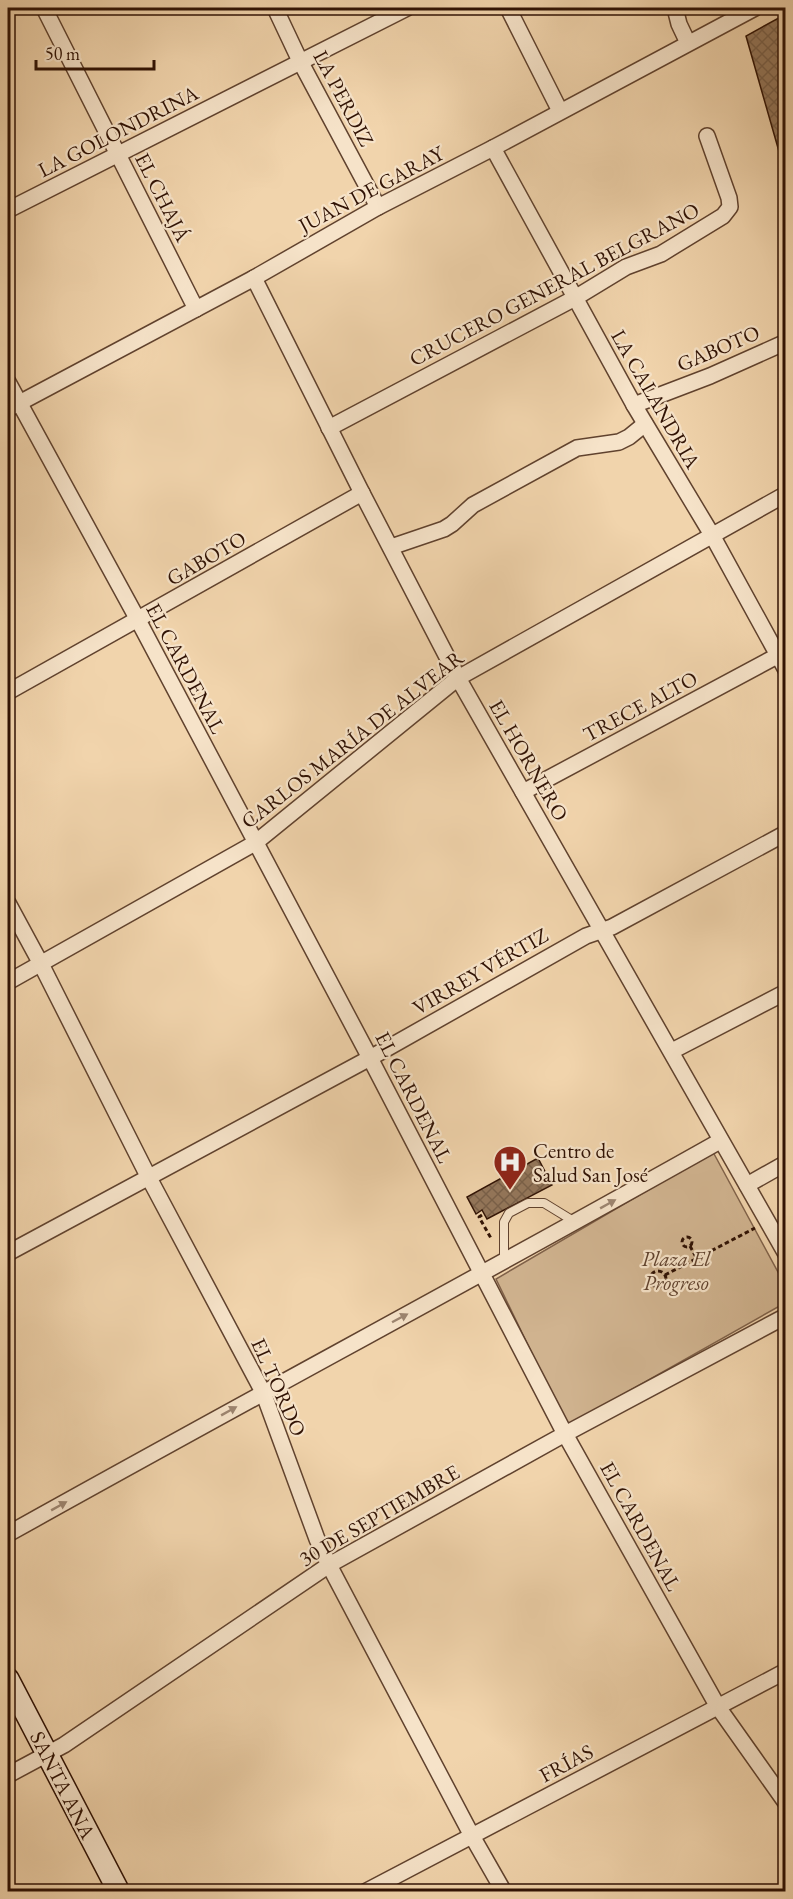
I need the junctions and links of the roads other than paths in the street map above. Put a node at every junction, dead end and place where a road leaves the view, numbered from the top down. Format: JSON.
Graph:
{"nodes":[{"id":1,"x":44,"y":8,"type":"edge"},
{"id":2,"x":275,"y":8,"type":"edge"},
{"id":3,"x":407,"y":8,"type":"edge"},
{"id":4,"x":507,"y":8,"type":"edge"},
{"id":5,"x":675,"y":8,"type":"edge"},
{"id":6,"x":754,"y":8,"type":"edge"},
{"id":7,"x":688,"y":44,"type":"junction"},
{"id":8,"x":300,"y":61,"type":"junction"},
{"id":9,"x":560,"y":111,"type":"junction"},
{"id":10,"x":707,"y":136,"type":"dead end"},
{"id":11,"x":493,"y":148,"type":"junction"},
{"id":12,"x":118,"y":155,"type":"junction"},
{"id":13,"x":378,"y":207,"type":"junction"},
{"id":14,"x":8,"y":210,"type":"edge"},
{"id":15,"x":254,"y":278,"type":"junction"},
{"id":16,"x":575,"y":298,"type":"junction"},
{"id":17,"x":196,"y":309,"type":"junction"},
{"id":18,"x":786,"y":342,"type":"edge"},
{"id":19,"x":8,"y":382,"type":"edge"},
{"id":20,"x":634,"y":405,"type":"junction"},
{"id":21,"x":13,"y":406,"type":"edge"},
{"id":22,"x":645,"y":424,"type":"junction"},
{"id":23,"x":329,"y":429,"type":"junction"},
{"id":24,"x":362,"y":494,"type":"junction"},
{"id":25,"x":786,"y":494,"type":"edge"},
{"id":26,"x":712,"y":535,"type":"junction"},
{"id":27,"x":391,"y":547,"type":"junction"},
{"id":28,"x":138,"y":620,"type":"junction"},
{"id":29,"x":777,"y":656,"type":"junction"},
{"id":30,"x":786,"y":670,"type":"edge"},
{"id":31,"x":459,"y":678,"type":"junction"},
{"id":32,"x":8,"y":692,"type":"edge"},
{"id":33,"x":524,"y":792,"type":"junction"},
{"id":34,"x":786,"y":833,"type":"edge"},
{"id":35,"x":255,"y":843,"type":"junction"},
{"id":36,"x":8,"y":903,"type":"edge"},
{"id":37,"x":601,"y":930,"type":"junction"},
{"id":38,"x":41,"y":964,"type":"junction"},
{"id":39,"x":8,"y":982,"type":"edge"},
{"id":40,"x":786,"y":992,"type":"edge"},
{"id":41,"x":672,"y":1051,"type":"junction"},
{"id":42,"x":370,"y":1058,"type":"junction"},
{"id":43,"x":720,"y":1141,"type":"junction"},
{"id":44,"x":786,"y":1163,"type":"edge"},
{"id":45,"x":148,"y":1176,"type":"junction"},
{"id":46,"x":747,"y":1185,"type":"junction"},
{"id":47,"x":575,"y":1222,"type":"junction"},
{"id":48,"x":8,"y":1253,"type":"edge"},
{"id":49,"x":786,"y":1254,"type":"edge"},
{"id":50,"x":504,"y":1256,"type":"junction"},
{"id":51,"x":482,"y":1274,"type":"junction"},
{"id":52,"x":786,"y":1316,"type":"edge"},
{"id":53,"x":263,"y":1392,"type":"junction"},
{"id":54,"x":565,"y":1434,"type":"junction"},
{"id":55,"x":8,"y":1534,"type":"edge"},
{"id":56,"x":329,"y":1565,"type":"junction"},
{"id":57,"x":786,"y":1671,"type":"edge"},
{"id":58,"x":8,"y":1679,"type":"edge"},
{"id":59,"x":718,"y":1707,"type":"junction"},
{"id":60,"x":48,"y":1755,"type":"junction"},
{"id":61,"x":8,"y":1775,"type":"edge"},
{"id":62,"x":786,"y":1803,"type":"edge"},
{"id":63,"x":472,"y":1836,"type":"junction"},
{"id":64,"x":118,"y":1892,"type":"edge"},
{"id":65,"x":366,"y":1892,"type":"edge"},
{"id":66,"x":504,"y":1892,"type":"edge"}],
"edges":[{"from":1,"to":12,"type":"street","name":"EL CHAJÁ"},
{"from":2,"to":8,"type":"street","name":"LA PERDIZ"},
{"from":3,"to":8,"type":"street","name":"LA GOLONDRINA"},
{"from":4,"to":9,"type":"street"},
{"from":5,"to":7,"type":"street"},
{"from":6,"to":7,"type":"street","name":"JUAN DE GARAY"},
{"from":7,"to":9,"type":"street","name":"JUAN DE GARAY"},
{"from":8,"to":12,"type":"street","name":"LA GOLONDRINA"},
{"from":8,"to":13,"type":"street","name":"LA PERDIZ"},
{"from":9,"to":11,"type":"street","name":"JUAN DE GARAY"},
{"from":10,"to":16,"type":"street","name":"CRUCERO GENERAL BELGRANO"},
{"from":11,"to":13,"type":"street","name":"JUAN DE GARAY"},
{"from":11,"to":16,"type":"street","name":"LA CALANDRIA"},
{"from":12,"to":14,"type":"street","name":"LA GOLONDRINA"},
{"from":12,"to":17,"type":"street","name":"EL CHAJÁ"},
{"from":13,"to":15,"type":"street","name":"JUAN DE GARAY"},
{"from":15,"to":17,"type":"street","name":"JUAN DE GARAY"},
{"from":15,"to":23,"type":"street","name":"EL HORNERO"},
{"from":16,"to":20,"type":"street","name":"LA CALANDRIA"},
{"from":16,"to":23,"type":"street","name":"CRUCERO GENERAL BELGRANO"},
{"from":17,"to":21,"type":"street","name":"JUAN DE GARAY"},
{"from":18,"to":20,"type":"street","name":"GABOTO"},
{"from":19,"to":21,"type":"street","name":"EL CARDENAL"},
{"from":20,"to":22,"type":"street","name":"LA CALANDRIA"},
{"from":21,"to":28,"type":"street","name":"EL CARDENAL"},
{"from":22,"to":26,"type":"street","name":"LA CALANDRIA"},
{"from":22,"to":27,"type":"street"},
{"from":23,"to":24,"type":"street","name":"EL HORNERO"},
{"from":24,"to":27,"type":"street","name":"EL HORNERO"},
{"from":24,"to":28,"type":"street","name":"GABOTO"},
{"from":25,"to":26,"type":"street","name":"CARLOS MARÍA DE ALVEAR"},
{"from":26,"to":29,"type":"street","name":"LA CALANDRIA"},
{"from":26,"to":31,"type":"street","name":"CARLOS MARÍA DE ALVEAR"},
{"from":27,"to":31,"type":"street","name":"EL HORNERO"},
{"from":28,"to":32,"type":"street","name":"GABOTO"},
{"from":28,"to":35,"type":"street","name":"EL CARDENAL"},
{"from":29,"to":30,"type":"street","name":"LA CALANDRIA"},
{"from":29,"to":33,"type":"street","name":"TRECE ALTO"},
{"from":31,"to":33,"type":"street","name":"EL HORNERO"},
{"from":31,"to":35,"type":"street","name":"CARLOS MARÍA DE ALVEAR"},
{"from":33,"to":37,"type":"street","name":"EL HORNERO"},
{"from":34,"to":37,"type":"street","name":"VIRREY VÉRTIZ"},
{"from":35,"to":38,"type":"street","name":"CARLOS MARÍA DE ALVEAR"},
{"from":35,"to":42,"type":"street","name":"EL CARDENAL"},
{"from":36,"to":38,"type":"street","name":"EL TORDO"},
{"from":37,"to":41,"type":"street","name":"EL HORNERO"},
{"from":37,"to":42,"type":"street","name":"VIRREY VÉRTIZ"},
{"from":38,"to":39,"type":"street","name":"CARLOS MARÍA DE ALVEAR"},
{"from":38,"to":45,"type":"street","name":"EL TORDO"},
{"from":40,"to":41,"type":"street"},
{"from":41,"to":43,"type":"street","name":"EL HORNERO"},
{"from":42,"to":45,"type":"street","name":"VIRREY VÉRTIZ"},
{"from":42,"to":51,"type":"street","name":"EL CARDENAL"},
{"from":43,"to":46,"type":"street","name":"EL HORNERO"},
{"from":47,"to":43,"type":"street","one_way":true},
{"from":44,"to":46,"type":"street"},
{"from":45,"to":48,"type":"street","name":"VIRREY VÉRTIZ"},
{"from":45,"to":53,"type":"street","name":"EL TORDO"},
{"from":46,"to":49,"type":"street","name":"EL HORNERO"},
{"from":47,"to":50,"type":"street"},
{"from":47,"to":50,"type":"lane"},
{"from":50,"to":51,"type":"street"},
{"from":53,"to":51,"type":"street","one_way":true},
{"from":51,"to":54,"type":"street","name":"EL CARDENAL"},
{"from":52,"to":54,"type":"street","name":"30 DE SEPTIEMBRE"},
{"from":55,"to":53,"type":"street","one_way":true},
{"from":53,"to":56,"type":"street","name":"EL TORDO"},
{"from":54,"to":56,"type":"street","name":"30 DE SEPTIEMBRE"},
{"from":54,"to":59,"type":"street","name":"EL CARDENAL"},
{"from":56,"to":60,"type":"street","name":"30 DE SEPTIEMBRE"},
{"from":56,"to":63,"type":"street","name":"EL TORDO"},
{"from":57,"to":59,"type":"street","name":"FRÍAS"},
{"from":58,"to":60,"type":"street","name":"SANTA ANA"},
{"from":59,"to":62,"type":"street","name":"EL CARDENAL"},
{"from":59,"to":63,"type":"street","name":"FRÍAS"},
{"from":60,"to":61,"type":"street","name":"30 DE SEPTIEMBRE"},
{"from":60,"to":64,"type":"street","name":"SANTA ANA"},
{"from":63,"to":65,"type":"street","name":"FRÍAS"},
{"from":63,"to":66,"type":"street","name":"EL TORDO"}]}
